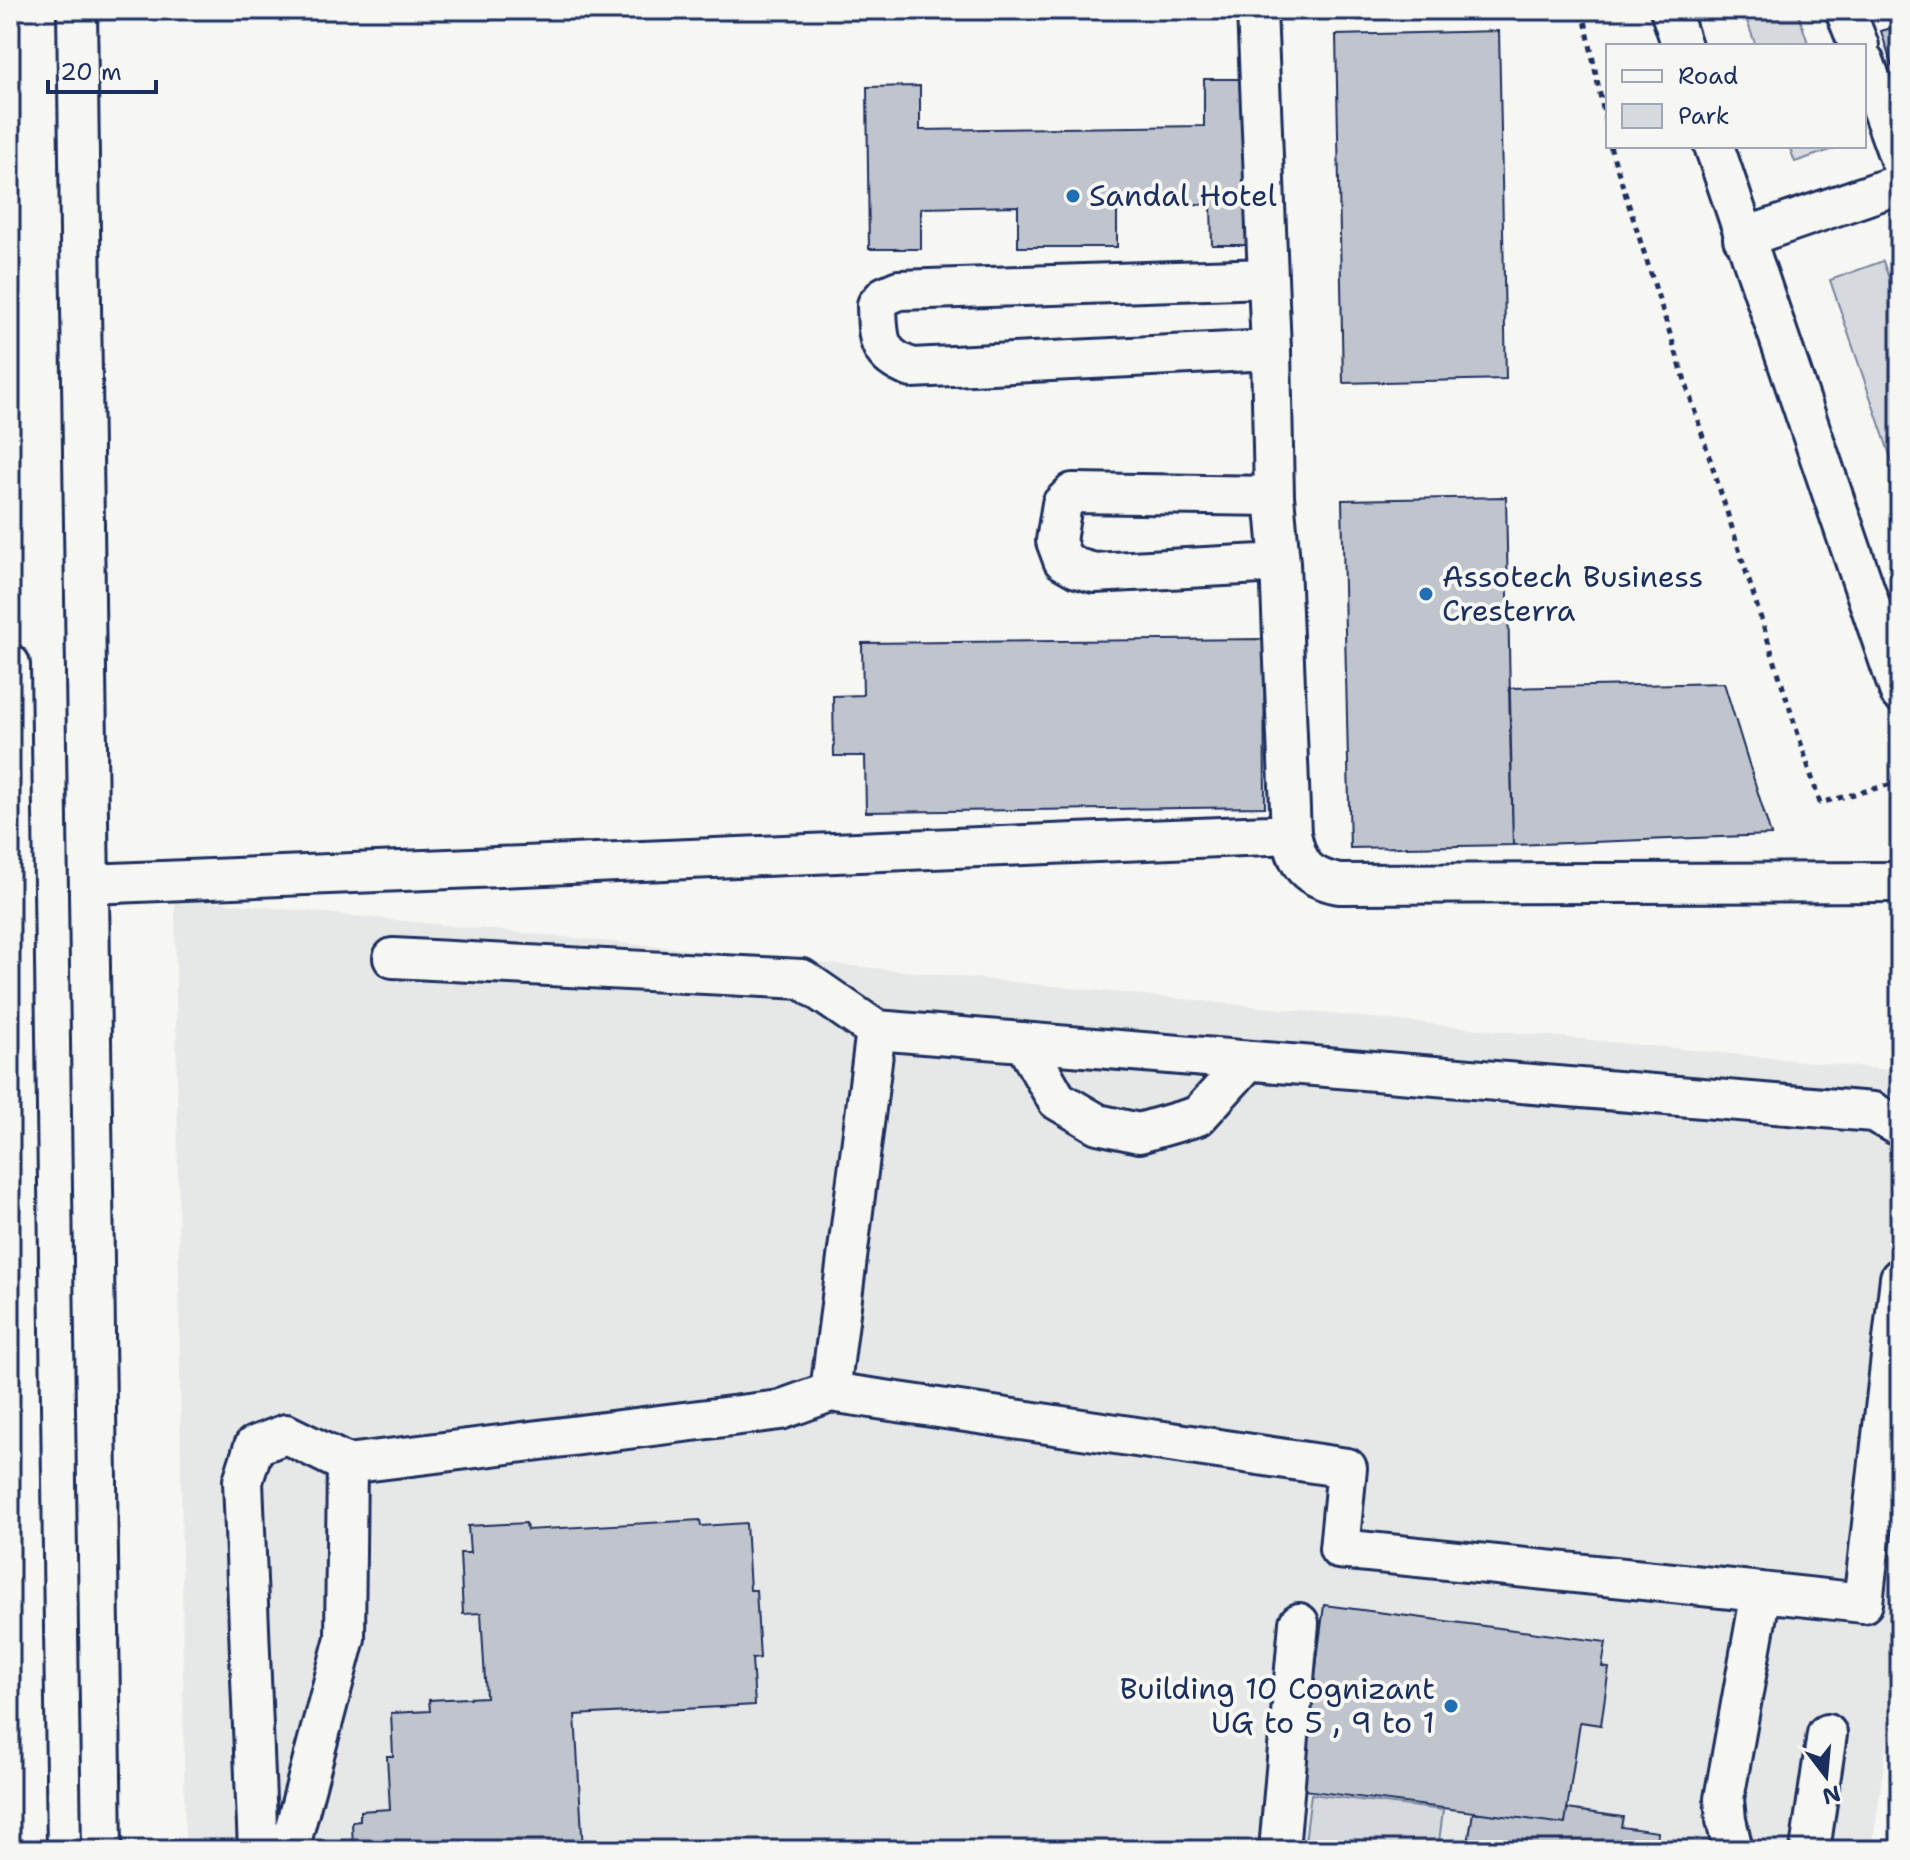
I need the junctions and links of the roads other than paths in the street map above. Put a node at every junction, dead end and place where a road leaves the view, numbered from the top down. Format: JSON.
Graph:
{"nodes":[{"id":1,"x":77,"y":10,"type":"edge"},
{"id":2,"x":1257,"y":10,"type":"edge"},
{"id":3,"x":1670,"y":10,"type":"edge"},
{"id":4,"x":1845,"y":10,"type":"edge"},
{"id":5,"x":1681,"y":44,"type":"edge"},
{"id":6,"x":1858,"y":44,"type":"edge"},
{"id":7,"x":1866,"y":66,"type":"edge"},
{"id":8,"x":1715,"y":148,"type":"edge"},
{"id":9,"x":1900,"y":160,"type":"edge"},
{"id":10,"x":1900,"y":184,"type":"edge"},
{"id":11,"x":1743,"y":238,"type":"junction"},
{"id":12,"x":1268,"y":278,"type":"junction"},
{"id":13,"x":1271,"y":350,"type":"junction"},
{"id":14,"x":1274,"y":496,"type":"junction"},
{"id":15,"x":1280,"y":563,"type":"junction"},
{"id":16,"x":10,"y":664,"type":"edge"},
{"id":17,"x":1900,"y":693,"type":"edge"},
{"id":18,"x":1291,"y":834,"type":"junction"},
{"id":19,"x":1900,"y":882,"type":"edge"},
{"id":20,"x":89,"y":884,"type":"junction"},
{"id":21,"x":393,"y":958,"type":"dead end"},
{"id":22,"x":876,"y":1030,"type":"junction"},
{"id":23,"x":1024,"y":1042,"type":"junction"},
{"id":24,"x":1248,"y":1061,"type":"junction"},
{"id":25,"x":1900,"y":1127,"type":"edge"},
{"id":26,"x":1900,"y":1278,"type":"edge"},
{"id":27,"x":830,"y":1392,"type":"junction"},
{"id":28,"x":347,"y":1464,"type":"junction"},
{"id":29,"x":1761,"y":1592,"type":"junction"},
{"id":30,"x":1299,"y":1623,"type":"dead end"},
{"id":31,"x":1827,"y":1734,"type":"dead end"},
{"id":32,"x":26,"y":1850,"type":"edge"},
{"id":33,"x":102,"y":1850,"type":"edge"},
{"id":34,"x":258,"y":1850,"type":"edge"},
{"id":35,"x":289,"y":1850,"type":"edge"},
{"id":36,"x":1279,"y":1850,"type":"edge"},
{"id":37,"x":1733,"y":1850,"type":"edge"},
{"id":38,"x":1810,"y":1850,"type":"edge"}],
"edges":[{"from":1,"to":20,"type":"street"},
{"from":2,"to":12,"type":"street"},
{"from":3,"to":5,"type":"street"},
{"from":4,"to":6,"type":"street"},
{"from":7,"to":9,"type":"street"},
{"from":8,"to":11,"type":"street"},
{"from":10,"to":11,"type":"street"},
{"from":11,"to":17,"type":"street"},
{"from":12,"to":13,"type":"street"},
{"from":12,"to":13,"type":"street"},
{"from":13,"to":14,"type":"street"},
{"from":14,"to":15,"type":"street"},
{"from":14,"to":15,"type":"street"},
{"from":15,"to":18,"type":"street"},
{"from":16,"to":32,"type":"street"},
{"from":18,"to":19,"type":"street"},
{"from":18,"to":20,"type":"street"},
{"from":20,"to":33,"type":"street"},
{"from":21,"to":22,"type":"street"},
{"from":22,"to":23,"type":"street"},
{"from":22,"to":27,"type":"street"},
{"from":23,"to":24,"type":"street"},
{"from":23,"to":24,"type":"street"},
{"from":24,"to":25,"type":"street"},
{"from":26,"to":29,"type":"street"},
{"from":27,"to":28,"type":"street"},
{"from":27,"to":29,"type":"street"},
{"from":28,"to":34,"type":"street"},
{"from":28,"to":35,"type":"street"},
{"from":29,"to":37,"type":"street"},
{"from":30,"to":36,"type":"street"},
{"from":31,"to":38,"type":"street"}]}
